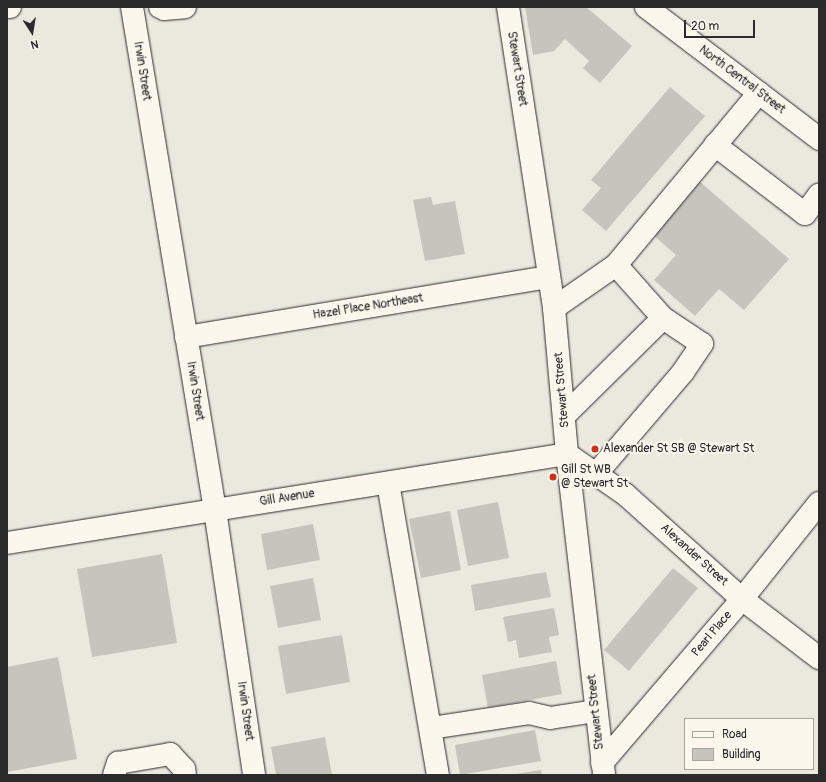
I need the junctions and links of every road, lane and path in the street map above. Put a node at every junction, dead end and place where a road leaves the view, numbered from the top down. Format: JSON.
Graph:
{"nodes":[{"id":1,"x":7,"y":7,"type":"edge"},
{"id":2,"x":10,"y":7,"type":"edge"},
{"id":3,"x":132,"y":7,"type":"edge"},
{"id":4,"x":160,"y":7,"type":"edge"},
{"id":5,"x":185,"y":7,"type":"edge"},
{"id":6,"x":508,"y":7,"type":"edge"},
{"id":7,"x":646,"y":7,"type":"edge"},
{"id":8,"x":759,"y":93,"type":"junction"},
{"id":9,"x":819,"y":139,"type":"edge"},
{"id":10,"x":716,"y":145,"type":"junction"},
{"id":11,"x":819,"y":195,"type":"edge"},
{"id":12,"x":616,"y":265,"type":"junction"},
{"id":13,"x":549,"y":277,"type":"junction"},
{"id":14,"x":554,"y":308,"type":"junction"},
{"id":15,"x":663,"y":318,"type":"junction"},
{"id":16,"x":186,"y":337,"type":"junction"},
{"id":17,"x":565,"y":415,"type":"junction"},
{"id":18,"x":567,"y":454,"type":"junction"},
{"id":19,"x":596,"y":474,"type":"junction"},
{"id":20,"x":388,"y":483,"type":"junction"},
{"id":21,"x":819,"y":503,"type":"edge"},
{"id":22,"x":215,"y":510,"type":"junction"},
{"id":23,"x":7,"y":543,"type":"edge"},
{"id":24,"x":742,"y":599,"type":"junction"},
{"id":25,"x":819,"y":658,"type":"edge"},
{"id":26,"x":596,"y":711,"type":"junction"},
{"id":27,"x":431,"y":728,"type":"junction"},
{"id":28,"x":603,"y":769,"type":"edge"},
{"id":29,"x":114,"y":775,"type":"edge"},
{"id":30,"x":185,"y":775,"type":"edge"},
{"id":31,"x":254,"y":775,"type":"edge"},
{"id":32,"x":438,"y":775,"type":"edge"}],
"edges":[{"from":1,"to":2,"type":"street"},
{"from":3,"to":16,"type":"street","name":"Irwin Street"},
{"from":4,"to":5,"type":"street"},
{"from":6,"to":13,"type":"street","name":"Stewart Street"},
{"from":7,"to":8,"type":"street","name":"North Central Street"},
{"from":8,"to":9,"type":"street","name":"North Central Street"},
{"from":8,"to":10,"type":"street"},
{"from":10,"to":11,"type":"street"},
{"from":10,"to":12,"type":"street"},
{"from":12,"to":14,"type":"street"},
{"from":12,"to":15,"type":"street"},
{"from":13,"to":14,"type":"street","name":"Stewart Street"},
{"from":13,"to":16,"type":"street","name":"Hazel Place Northeast"},
{"from":14,"to":17,"type":"street","name":"Stewart Street"},
{"from":15,"to":17,"type":"street"},
{"from":15,"to":19,"type":"street"},
{"from":16,"to":22,"type":"street","name":"Irwin Street"},
{"from":17,"to":18,"type":"street","name":"Stewart Street"},
{"from":18,"to":19,"type":"street","name":"Alexander Street"},
{"from":18,"to":20,"type":"street","name":"Gill Avenue"},
{"from":18,"to":26,"type":"street","name":"Stewart Street"},
{"from":19,"to":24,"type":"street","name":"Alexander Street"},
{"from":20,"to":22,"type":"street","name":"Gill Avenue"},
{"from":20,"to":27,"type":"street"},
{"from":21,"to":24,"type":"street","name":"Pearl Place"},
{"from":22,"to":23,"type":"street","name":"Gill Avenue"},
{"from":22,"to":31,"type":"street","name":"Irwin Street"},
{"from":24,"to":25,"type":"street","name":"Alexander Street"},
{"from":24,"to":28,"type":"street","name":"Pearl Place"},
{"from":26,"to":27,"type":"street"},
{"from":26,"to":28,"type":"street","name":"Stewart Street"},
{"from":27,"to":32,"type":"street"},
{"from":29,"to":30,"type":"street"}]}
